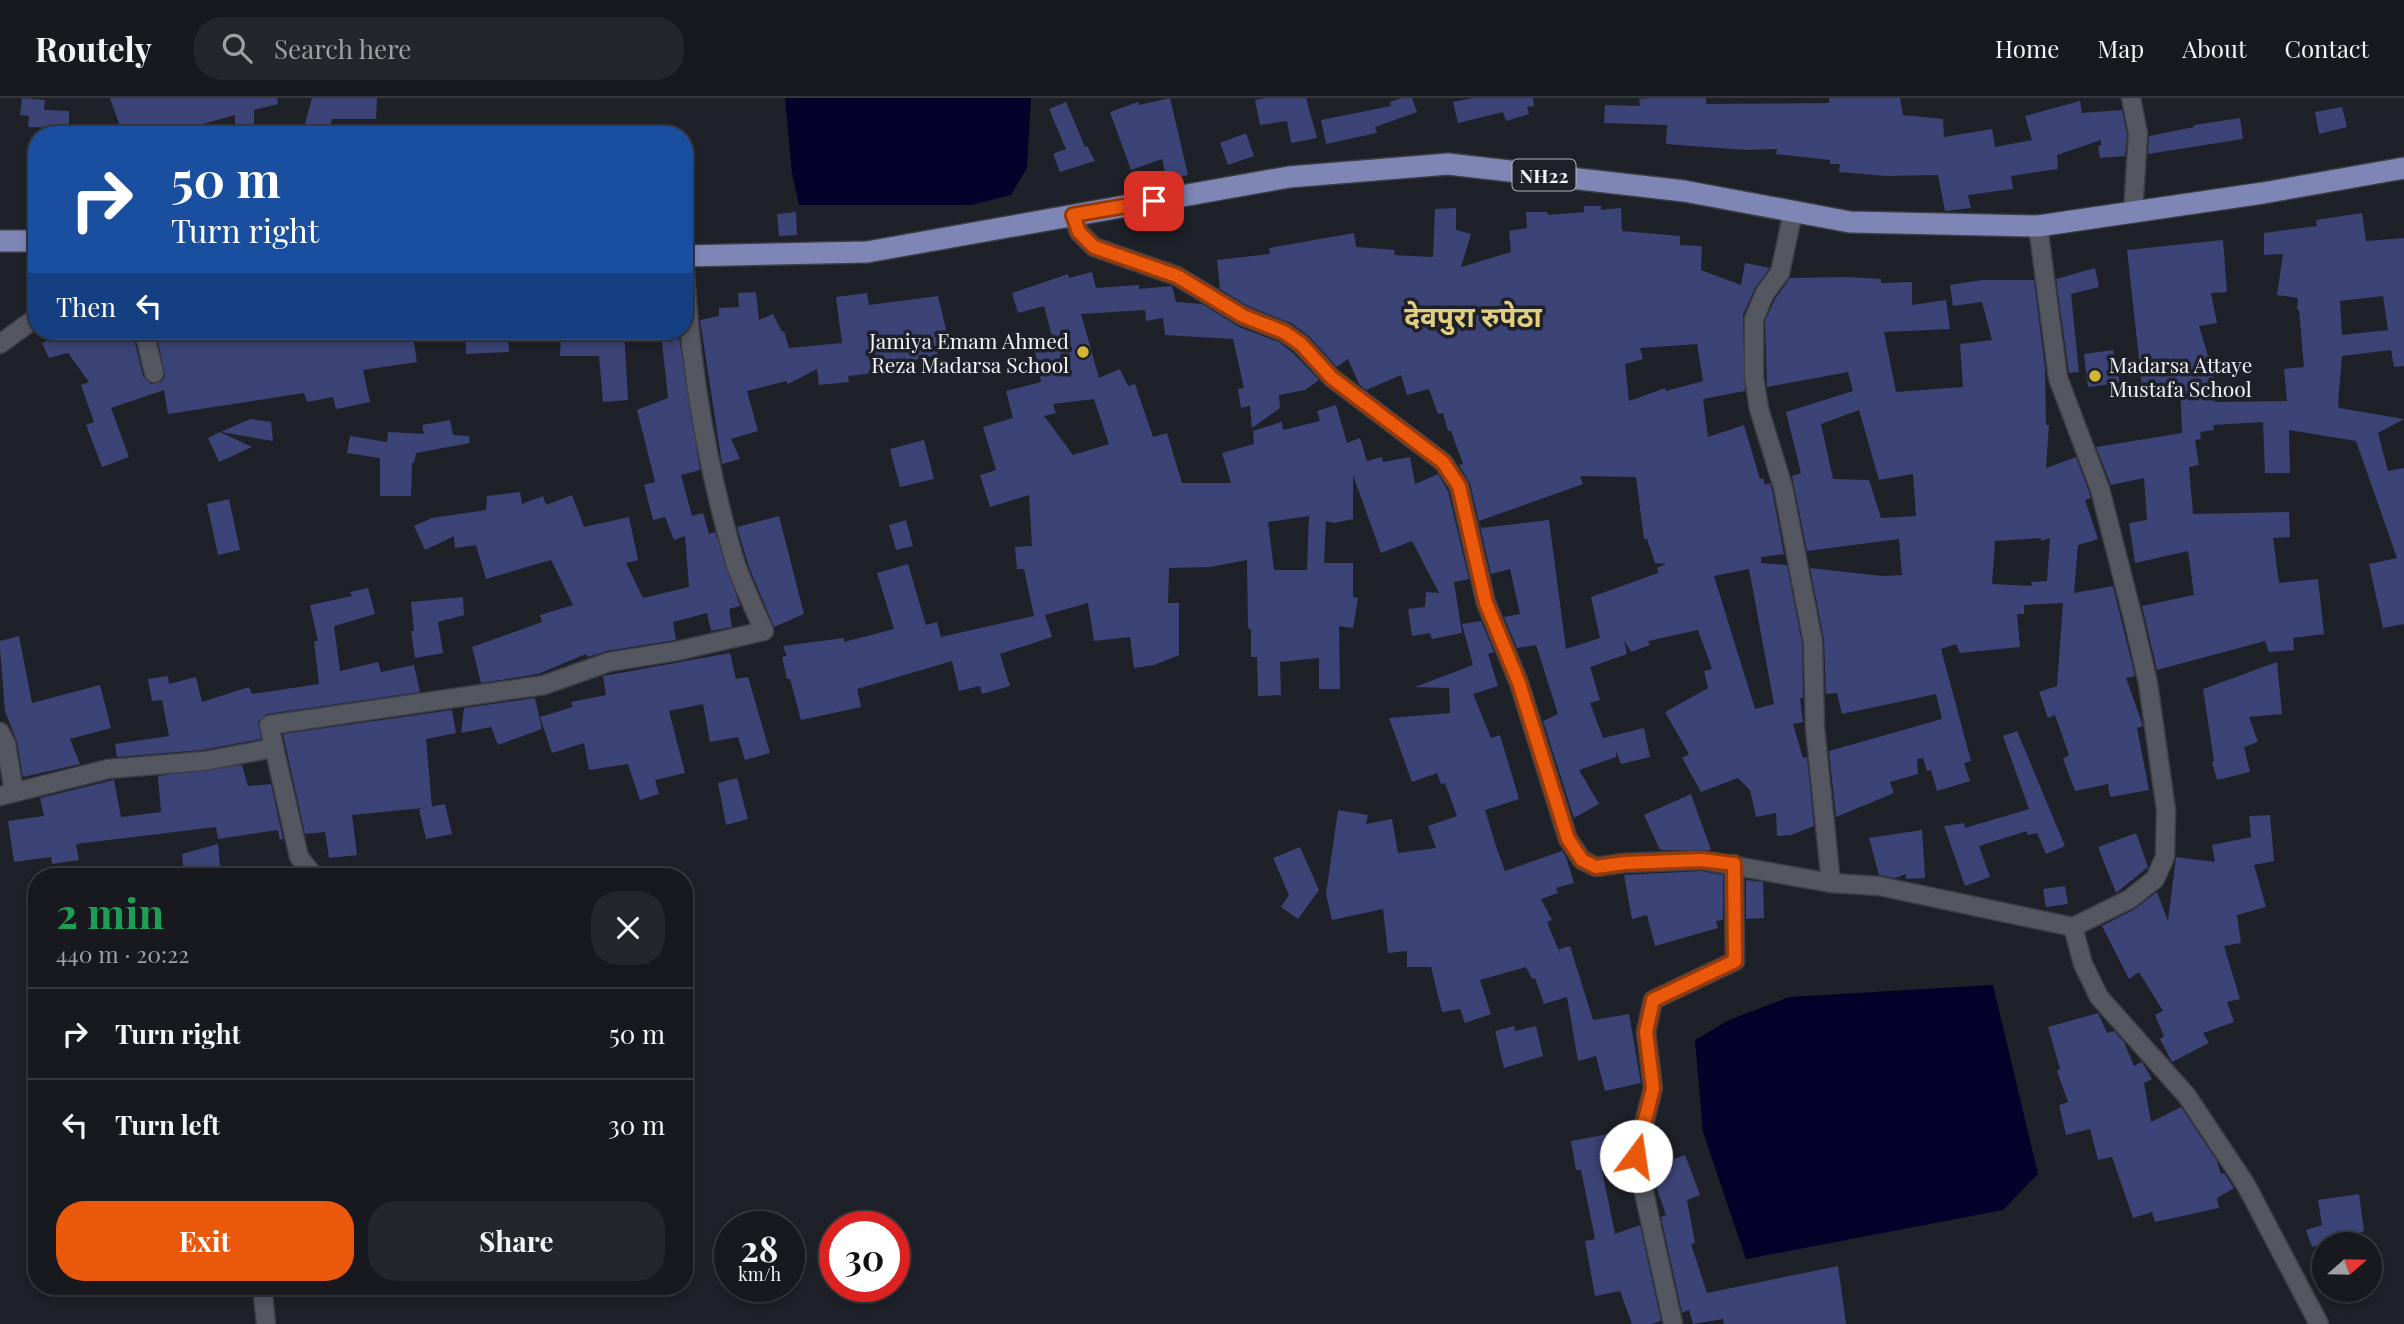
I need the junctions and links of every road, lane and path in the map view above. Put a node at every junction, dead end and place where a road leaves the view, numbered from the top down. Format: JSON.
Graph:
{"nodes":[{"id":1,"x":2131,"y":98,"type":"edge"},
{"id":2,"x":2404,"y":168,"type":"edge"},
{"id":3,"x":1793,"y":212,"type":"junction"},
{"id":4,"x":2133,"y":212,"type":"junction"},
{"id":5,"x":1073,"y":215,"type":"junction"},
{"id":6,"x":2038,"y":226,"type":"junction"},
{"id":7,"x":0,"y":241,"type":"edge"},
{"id":8,"x":28,"y":241,"type":"edge"},
{"id":9,"x":693,"y":256,"type":"edge"},
{"id":10,"x":28,"y":324,"type":"edge"},
{"id":11,"x":146,"y":340,"type":"edge"},
{"id":12,"x":692,"y":340,"type":"edge"},
{"id":13,"x":0,"y":344,"type":"edge"},
{"id":14,"x":154,"y":373,"type":"dead end"},
{"id":15,"x":0,"y":732,"type":"edge"},
{"id":16,"x":274,"y":748,"type":"junction"},
{"id":17,"x":7,"y":794,"type":"edge"},
{"id":18,"x":1734,"y":864,"type":"junction"},
{"id":19,"x":308,"y":868,"type":"edge"},
{"id":20,"x":1830,"y":883,"type":"junction"},
{"id":21,"x":2073,"y":927,"type":"junction"},
{"id":22,"x":263,"y":1295,"type":"edge"},
{"id":23,"x":266,"y":1324,"type":"edge"},
{"id":24,"x":1673,"y":1324,"type":"edge"},
{"id":25,"x":2319,"y":1324,"type":"edge"}],
"edges":[{"from":1,"to":4,"type":"street"},
{"from":2,"to":4,"type":"main road","number":"NH22"},
{"from":3,"to":5,"type":"main road","number":"NH22"},
{"from":3,"to":6,"type":"main road","number":"NH22"},
{"from":3,"to":20,"type":"street"},
{"from":4,"to":6,"type":"main road","number":"NH22"},
{"from":5,"to":9,"type":"main road","number":"NH22"},
{"from":5,"to":18,"type":"street"},
{"from":6,"to":21,"type":"street"},
{"from":7,"to":8,"type":"main road"},
{"from":10,"to":13,"type":"street"},
{"from":11,"to":14,"type":"street"},
{"from":12,"to":16,"type":"street"},
{"from":15,"to":17,"type":"street"},
{"from":16,"to":17,"type":"street"},
{"from":16,"to":19,"type":"street"},
{"from":18,"to":20,"type":"street"},
{"from":18,"to":24,"type":"street"},
{"from":20,"to":21,"type":"street"},
{"from":21,"to":25,"type":"street"},
{"from":22,"to":23,"type":"street"}]}
